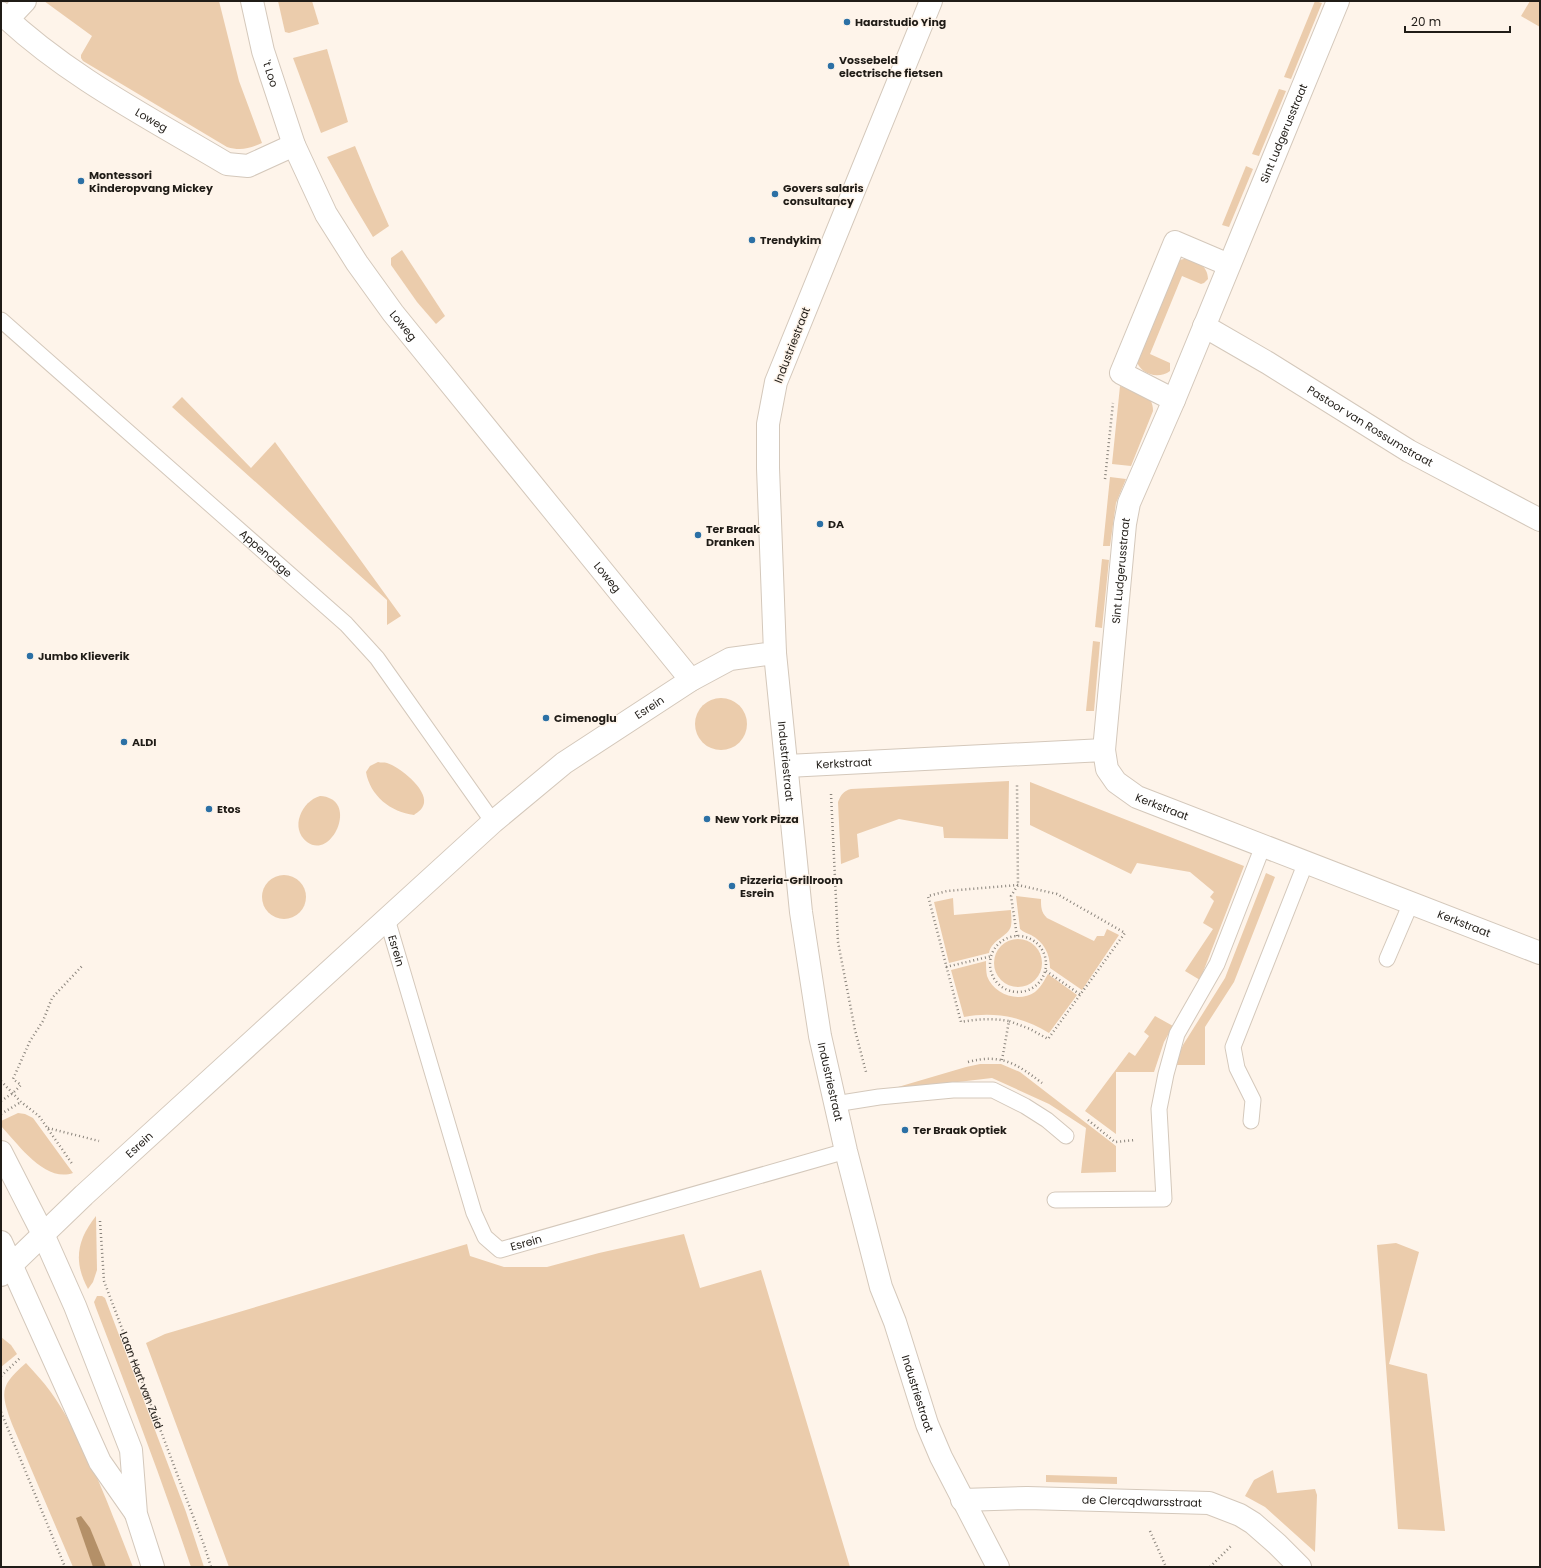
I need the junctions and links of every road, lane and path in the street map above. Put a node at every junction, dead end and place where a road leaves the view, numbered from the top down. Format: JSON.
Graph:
{"nodes":[{"id":1,"x":25,"y":1,"type":"edge"},
{"id":2,"x":252,"y":1,"type":"edge"},
{"id":3,"x":931,"y":1,"type":"edge"},
{"id":4,"x":1338,"y":1,"type":"edge"},
{"id":5,"x":4,"y":16,"type":"edge"},
{"id":6,"x":294,"y":144,"type":"junction"},
{"id":7,"x":1229,"y":265,"type":"junction"},
{"id":8,"x":1,"y":320,"type":"edge"},
{"id":9,"x":1204,"y":326,"type":"junction"},
{"id":10,"x":1174,"y":400,"type":"junction"},
{"id":11,"x":1540,"y":520,"type":"edge"},
{"id":12,"x":776,"y":653,"type":"junction"},
{"id":13,"x":691,"y":680,"type":"junction"},
{"id":14,"x":1104,"y":750,"type":"junction"},
{"id":15,"x":1017,"y":754,"type":"junction"},
{"id":16,"x":787,"y":766,"type":"junction"},
{"id":17,"x":830,"y":789,"type":"dead end"},
{"id":18,"x":492,"y":822,"type":"junction"},
{"id":19,"x":1263,"y":846,"type":"junction"},
{"id":20,"x":1306,"y":862,"type":"junction"},
{"id":21,"x":1018,"y":885,"type":"junction"},
{"id":22,"x":1411,"y":903,"type":"junction"},
{"id":23,"x":387,"y":919,"type":"junction"},
{"id":24,"x":1017,"y":936,"type":"junction"},
{"id":25,"x":1540,"y":953,"type":"edge"},
{"id":26,"x":992,"y":956,"type":"junction"},
{"id":27,"x":1387,"y":959,"type":"dead end"},
{"id":28,"x":83,"y":965,"type":"dead end"},
{"id":29,"x":946,"y":967,"type":"junction"},
{"id":30,"x":1046,"y":970,"type":"junction"},
{"id":31,"x":1081,"y":995,"type":"junction"},
{"id":32,"x":1009,"y":1021,"type":"junction"},
{"id":33,"x":1002,"y":1060,"type":"junction"},
{"id":34,"x":964,"y":1063,"type":"dead end"},
{"id":35,"x":866,"y":1074,"type":"dead end"},
{"id":36,"x":1,"y":1080,"type":"edge"},
{"id":37,"x":1047,"y":1087,"type":"dead end"},
{"id":38,"x":13,"y":1093,"type":"junction"},
{"id":39,"x":1,"y":1101,"type":"edge"},
{"id":40,"x":21,"y":1102,"type":"junction"},
{"id":41,"x":835,"y":1104,"type":"junction"},
{"id":42,"x":1,"y":1114,"type":"edge"},
{"id":43,"x":1084,"y":1117,"type":"dead end"},
{"id":44,"x":1251,"y":1121,"type":"dead end"},
{"id":45,"x":48,"y":1128,"type":"junction"},
{"id":46,"x":1066,"y":1136,"type":"dead end"},
{"id":47,"x":1160,"y":1138,"type":"junction"},
{"id":48,"x":134,"y":1150,"type":"junction"},
{"id":49,"x":846,"y":1151,"type":"junction"},
{"id":50,"x":1,"y":1152,"type":"edge"},
{"id":51,"x":90,"y":1190,"type":"junction"},
{"id":52,"x":1055,"y":1200,"type":"dead end"},
{"id":53,"x":43,"y":1234,"type":"junction"},
{"id":54,"x":1,"y":1242,"type":"edge"},
{"id":55,"x":6,"y":1270,"type":"edge"},
{"id":56,"x":1,"y":1412,"type":"edge"},
{"id":57,"x":962,"y":1500,"type":"junction"},
{"id":58,"x":1137,"y":1502,"type":"junction"},
{"id":59,"x":136,"y":1514,"type":"junction"},
{"id":60,"x":65,"y":1567,"type":"edge"},
{"id":61,"x":153,"y":1567,"type":"edge"},
{"id":62,"x":211,"y":1567,"type":"edge"},
{"id":63,"x":998,"y":1567,"type":"edge"},
{"id":64,"x":1166,"y":1567,"type":"edge"},
{"id":65,"x":1300,"y":1567,"type":"edge"}],
"edges":[{"from":1,"to":5,"type":"street","name":"Loweg"},
{"from":2,"to":6,"type":"street","name":"'t Loo"},
{"from":3,"to":12,"type":"street","name":"Industriestraat"},
{"from":4,"to":7,"type":"street","name":"Sint Ludgerusstraat"},
{"from":5,"to":6,"type":"street","name":"Loweg"},
{"from":6,"to":13,"type":"street","name":"Loweg"},
{"from":7,"to":9,"type":"street","name":"Sint Ludgerusstraat"},
{"from":7,"to":10,"type":"street"},
{"from":8,"to":18,"type":"lane","name":"Appendage"},
{"from":9,"to":10,"type":"street","name":"Sint Ludgerusstraat"},
{"from":9,"to":11,"type":"street","name":"Pastoor van Rossumstraat"},
{"from":10,"to":14,"type":"street","name":"Sint Ludgerusstraat"},
{"from":12,"to":13,"type":"street"},
{"from":12,"to":16,"type":"street","name":"Industriestraat"},
{"from":13,"to":18,"type":"street","name":"Esrein"},
{"from":14,"to":15,"type":"street","name":"Kerkstraat"},
{"from":14,"to":19,"type":"street","name":"Kerkstraat"},
{"from":15,"to":16,"type":"street","name":"Kerkstraat"},
{"from":15,"to":21,"type":"path"},
{"from":16,"to":41,"type":"street","name":"Industriestraat"},
{"from":17,"to":35,"type":"path"},
{"from":18,"to":23,"type":"street","name":"Esrein"},
{"from":19,"to":20,"type":"street","name":"Kerkstraat"},
{"from":19,"to":47,"type":"lane"},
{"from":20,"to":22,"type":"street","name":"Kerkstraat"},
{"from":20,"to":44,"type":"lane"},
{"from":21,"to":24,"type":"path"},
{"from":21,"to":29,"type":"path"},
{"from":21,"to":31,"type":"path"},
{"from":22,"to":25,"type":"street","name":"Kerkstraat"},
{"from":22,"to":27,"type":"lane"},
{"from":23,"to":48,"type":"street","name":"Esrein"},
{"from":23,"to":49,"type":"lane","name":"Esrein"},
{"from":24,"to":26,"type":"path"},
{"from":24,"to":30,"type":"path"},
{"from":26,"to":29,"type":"path"},
{"from":26,"to":30,"type":"path"},
{"from":28,"to":38,"type":"path"},
{"from":29,"to":32,"type":"path"},
{"from":30,"to":31,"type":"path"},
{"from":31,"to":32,"type":"path"},
{"from":32,"to":33,"type":"path"},
{"from":33,"to":34,"type":"path"},
{"from":33,"to":37,"type":"path"},
{"from":36,"to":38,"type":"path","name":"Laan Hart van Zuid"},
{"from":38,"to":39,"type":"path"},
{"from":38,"to":40,"type":"path","name":"Laan Hart van Zuid"},
{"from":40,"to":42,"type":"path"},
{"from":40,"to":45,"type":"path","name":"Laan Hart van Zuid"},
{"from":41,"to":46,"type":"lane"},
{"from":41,"to":49,"type":"street","name":"Industriestraat"},
{"from":43,"to":47,"type":"path"},
{"from":45,"to":48,"type":"path"},
{"from":45,"to":51,"type":"path","name":"Laan Hart van Zuid"},
{"from":47,"to":52,"type":"lane"},
{"from":48,"to":51,"type":"street","name":"Esrein"},
{"from":49,"to":57,"type":"street","name":"Industriestraat"},
{"from":50,"to":53,"type":"street"},
{"from":51,"to":53,"type":"street","name":"Esrein"},
{"from":51,"to":62,"type":"path","name":"Laan Hart van Zuid"},
{"from":53,"to":55,"type":"street","name":"Esrein"},
{"from":53,"to":59,"type":"street"},
{"from":54,"to":55,"type":"street"},
{"from":55,"to":59,"type":"street"},
{"from":56,"to":60,"type":"path"},
{"from":57,"to":58,"type":"street","name":"de Clercqdwarsstraat"},
{"from":57,"to":63,"type":"street","name":"Industriestraat"},
{"from":58,"to":64,"type":"path"},
{"from":58,"to":65,"type":"street","name":"de Clercqdwarsstraat"},
{"from":59,"to":61,"type":"street"}]}
